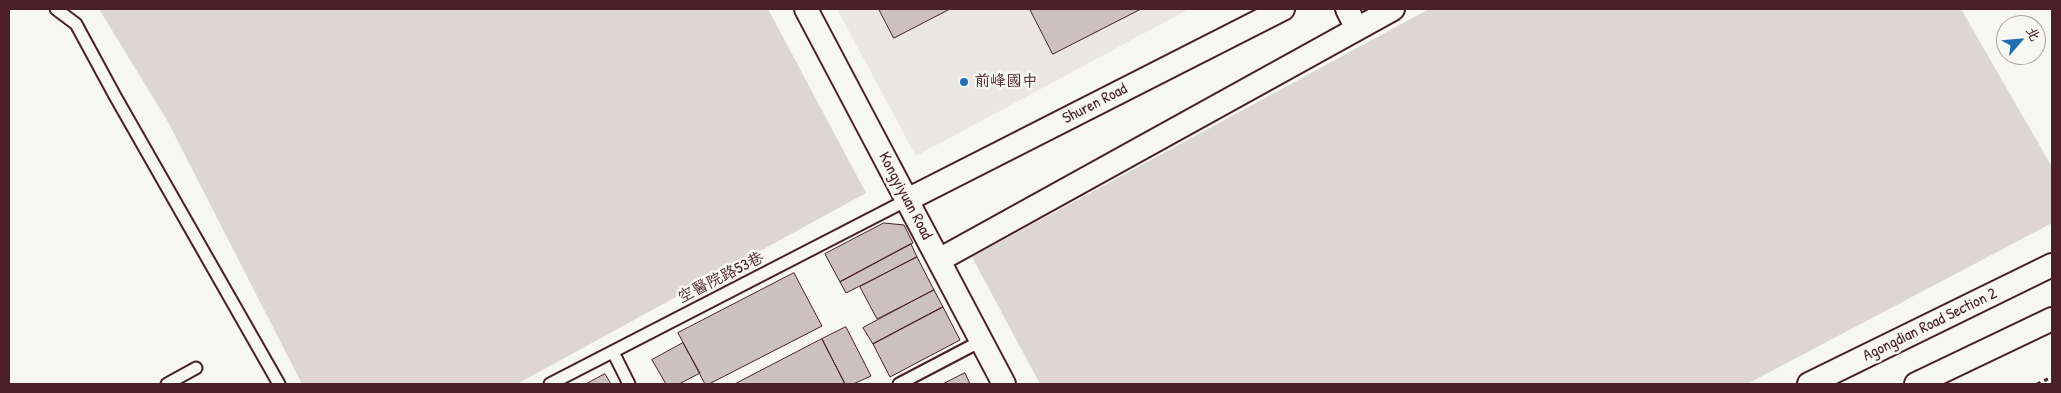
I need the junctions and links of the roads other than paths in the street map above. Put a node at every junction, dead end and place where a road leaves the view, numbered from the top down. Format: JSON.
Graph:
{"nodes":[{"id":1,"x":56,"y":9,"type":"edge"},
{"id":2,"x":806,"y":9,"type":"edge"},
{"id":3,"x":1283,"y":9,"type":"edge"},
{"id":4,"x":1347,"y":9,"type":"edge"},
{"id":5,"x":1393,"y":9,"type":"edge"},
{"id":6,"x":1357,"y":29,"type":"junction"},
{"id":7,"x":907,"y":200,"type":"junction"},
{"id":8,"x":939,"y":260,"type":"junction"},
{"id":9,"x":2052,"y":266,"type":"edge"},
{"id":10,"x":2052,"y":319,"type":"edge"},
{"id":11,"x":982,"y":341,"type":"junction"},
{"id":12,"x":613,"y":352,"type":"junction"},
{"id":13,"x":196,"y":368,"type":"dead end"},
{"id":14,"x":1823,"y":381,"type":"edge"},
{"id":15,"x":167,"y":384,"type":"edge"},
{"id":16,"x":279,"y":384,"type":"edge"},
{"id":17,"x":550,"y":384,"type":"edge"},
{"id":18,"x":629,"y":384,"type":"edge"},
{"id":19,"x":899,"y":384,"type":"edge"},
{"id":20,"x":1004,"y":384,"type":"edge"},
{"id":21,"x":1916,"y":384,"type":"edge"}],
"edges":[{"from":1,"to":16,"type":"lane"},
{"from":2,"to":7,"type":"street","name":"Kongyiyuan Road"},
{"from":3,"to":7,"type":"street","name":"Shuren Road"},
{"from":4,"to":6,"type":"street"},
{"from":5,"to":6,"type":"street"},
{"from":6,"to":8,"type":"street"},
{"from":7,"to":8,"type":"street","name":"Kongyiyuan Road"},
{"from":7,"to":12,"type":"lane","name":"空醫院路53巷"},
{"from":8,"to":11,"type":"street","name":"Kongyiyuan Road"},
{"from":9,"to":14,"type":"street","name":"Agongdian Road Section 2"},
{"from":10,"to":21,"type":"street"},
{"from":11,"to":19,"type":"lane"},
{"from":11,"to":20,"type":"street","name":"Kongyiyuan Road"},
{"from":12,"to":17,"type":"lane","name":"空醫院路53巷"},
{"from":12,"to":18,"type":"lane"},
{"from":13,"to":15,"type":"lane"}]}
